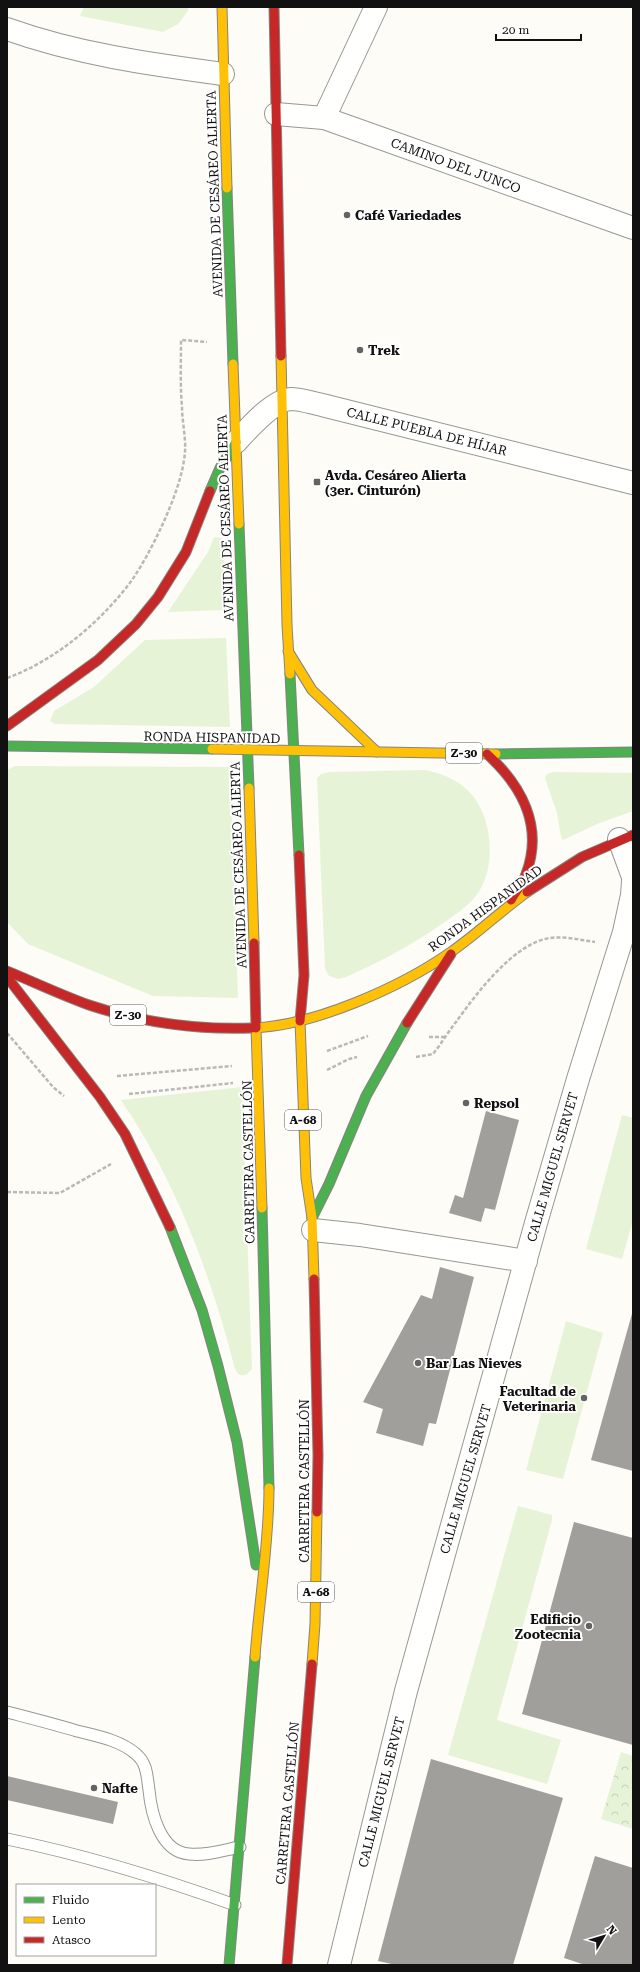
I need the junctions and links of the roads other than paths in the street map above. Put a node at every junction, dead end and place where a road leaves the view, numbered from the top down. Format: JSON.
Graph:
{"nodes":[{"id":1,"x":222,"y":7,"type":"edge"},
{"id":2,"x":274,"y":7,"type":"edge"},
{"id":3,"x":376,"y":7,"type":"edge"},
{"id":4,"x":7,"y":28,"type":"edge"},
{"id":5,"x":222,"y":74,"type":"junction"},
{"id":6,"x":276,"y":114,"type":"junction"},
{"id":7,"x":324,"y":118,"type":"junction"},
{"id":8,"x":633,"y":228,"type":"edge"},
{"id":9,"x":282,"y":401,"type":"junction"},
{"id":10,"x":236,"y":442,"type":"junction"},
{"id":11,"x":633,"y":483,"type":"edge"},
{"id":12,"x":288,"y":651,"type":"junction"},
{"id":13,"x":7,"y":726,"type":"edge"},
{"id":14,"x":7,"y":746,"type":"edge"},
{"id":15,"x":248,"y":750,"type":"junction"},
{"id":16,"x":295,"y":751,"type":"junction"},
{"id":17,"x":377,"y":752,"type":"junction"},
{"id":18,"x":633,"y":752,"type":"edge"},
{"id":19,"x":487,"y":754,"type":"junction"},
{"id":20,"x":626,"y":837,"type":"edge"},
{"id":21,"x":633,"y":877,"type":"edge"},
{"id":22,"x":633,"y":881,"type":"edge"},
{"id":23,"x":504,"y":909,"type":"junction"},
{"id":24,"x":453,"y":951,"type":"junction"},
{"id":25,"x":7,"y":971,"type":"edge"},
{"id":26,"x":7,"y":977,"type":"edge"},
{"id":27,"x":300,"y":1021,"type":"junction"},
{"id":28,"x":256,"y":1028,"type":"junction"},
{"id":29,"x":313,"y":1224,"type":"junction"},
{"id":30,"x":526,"y":1261,"type":"junction"},
{"id":31,"x":260,"y":1594,"type":"junction"},
{"id":32,"x":10,"y":1715,"type":"edge"},
{"id":33,"x":7,"y":1839,"type":"edge"},
{"id":34,"x":240,"y":1848,"type":"junction"},
{"id":35,"x":235,"y":1905,"type":"junction"},
{"id":36,"x":229,"y":1965,"type":"edge"},
{"id":37,"x":287,"y":1965,"type":"edge"},
{"id":38,"x":339,"y":1965,"type":"edge"}],
"edges":[{"from":1,"to":5,"type":"main road","name":"AVENIDA DE CESÁREO ALIERTA"},
{"from":2,"to":6,"type":"main road"},
{"from":3,"to":7,"type":"street"},
{"from":4,"to":5,"type":"street"},
{"from":5,"to":10,"type":"main road","name":"AVENIDA DE CESÁREO ALIERTA"},
{"from":6,"to":7,"type":"street","name":"CAMINO DEL JUNCO"},
{"from":6,"to":9,"type":"main road"},
{"from":7,"to":8,"type":"street","name":"CAMINO DEL JUNCO"},
{"from":9,"to":10,"type":"street"},
{"from":9,"to":11,"type":"street","name":"CALLE PUEBLA DE HÍJAR"},
{"from":9,"to":12,"type":"main road"},
{"from":10,"to":13,"type":"main road"},
{"from":10,"to":15,"type":"main road","name":"AVENIDA DE CESÁREO ALIERTA"},
{"from":12,"to":16,"type":"main road"},
{"from":12,"to":17,"type":"main road"},
{"from":14,"to":15,"type":"main road","name":"RONDA HISPANIDAD","number":"Z-30"},
{"from":15,"to":16,"type":"main road","name":"RONDA HISPANIDAD","number":"Z-30"},
{"from":15,"to":28,"type":"main road","name":"AVENIDA DE CESÁREO ALIERTA"},
{"from":16,"to":17,"type":"main road","name":"RONDA HISPANIDAD","number":"Z-30"},
{"from":16,"to":27,"type":"main road"},
{"from":17,"to":19,"type":"main road","name":"RONDA HISPANIDAD","number":"Z-30"},
{"from":18,"to":19,"type":"main road","name":"RONDA HISPANIDAD","number":"Z-30"},
{"from":19,"to":23,"type":"main road"},
{"from":20,"to":21,"type":"street"},
{"from":20,"to":23,"type":"main road","name":"RONDA HISPANIDAD","number":"Z-30"},
{"from":22,"to":30,"type":"street","name":"CALLE MIGUEL SERVET"},
{"from":23,"to":24,"type":"main road","name":"RONDA HISPANIDAD","number":"Z-30"},
{"from":24,"to":27,"type":"main road","name":"RONDA HISPANIDAD","number":"Z-30"},
{"from":24,"to":29,"type":"main road"},
{"from":25,"to":28,"type":"main road","name":"RONDA HISPANIDAD","number":"Z-30"},
{"from":26,"to":31,"type":"main road"},
{"from":27,"to":28,"type":"main road","name":"RONDA HISPANIDAD","number":"Z-30"},
{"from":27,"to":29,"type":"main road","name":"CARRETERA CASTELLÓN","number":"A-68"},
{"from":28,"to":31,"type":"main road","name":"CARRETERA CASTELLÓN"},
{"from":29,"to":30,"type":"street"},
{"from":29,"to":37,"type":"main road","name":"CARRETERA CASTELLÓN","number":"A-68"},
{"from":30,"to":38,"type":"street","name":"CALLE MIGUEL SERVET"},
{"from":31,"to":34,"type":"main road","name":"CARRETERA CASTELLÓN"},
{"from":32,"to":34,"type":"lane"},
{"from":33,"to":35,"type":"lane"},
{"from":34,"to":35,"type":"main road","name":"CARRETERA CASTELLÓN"},
{"from":35,"to":36,"type":"main road","name":"CARRETERA CASTELLÓN"}]}
